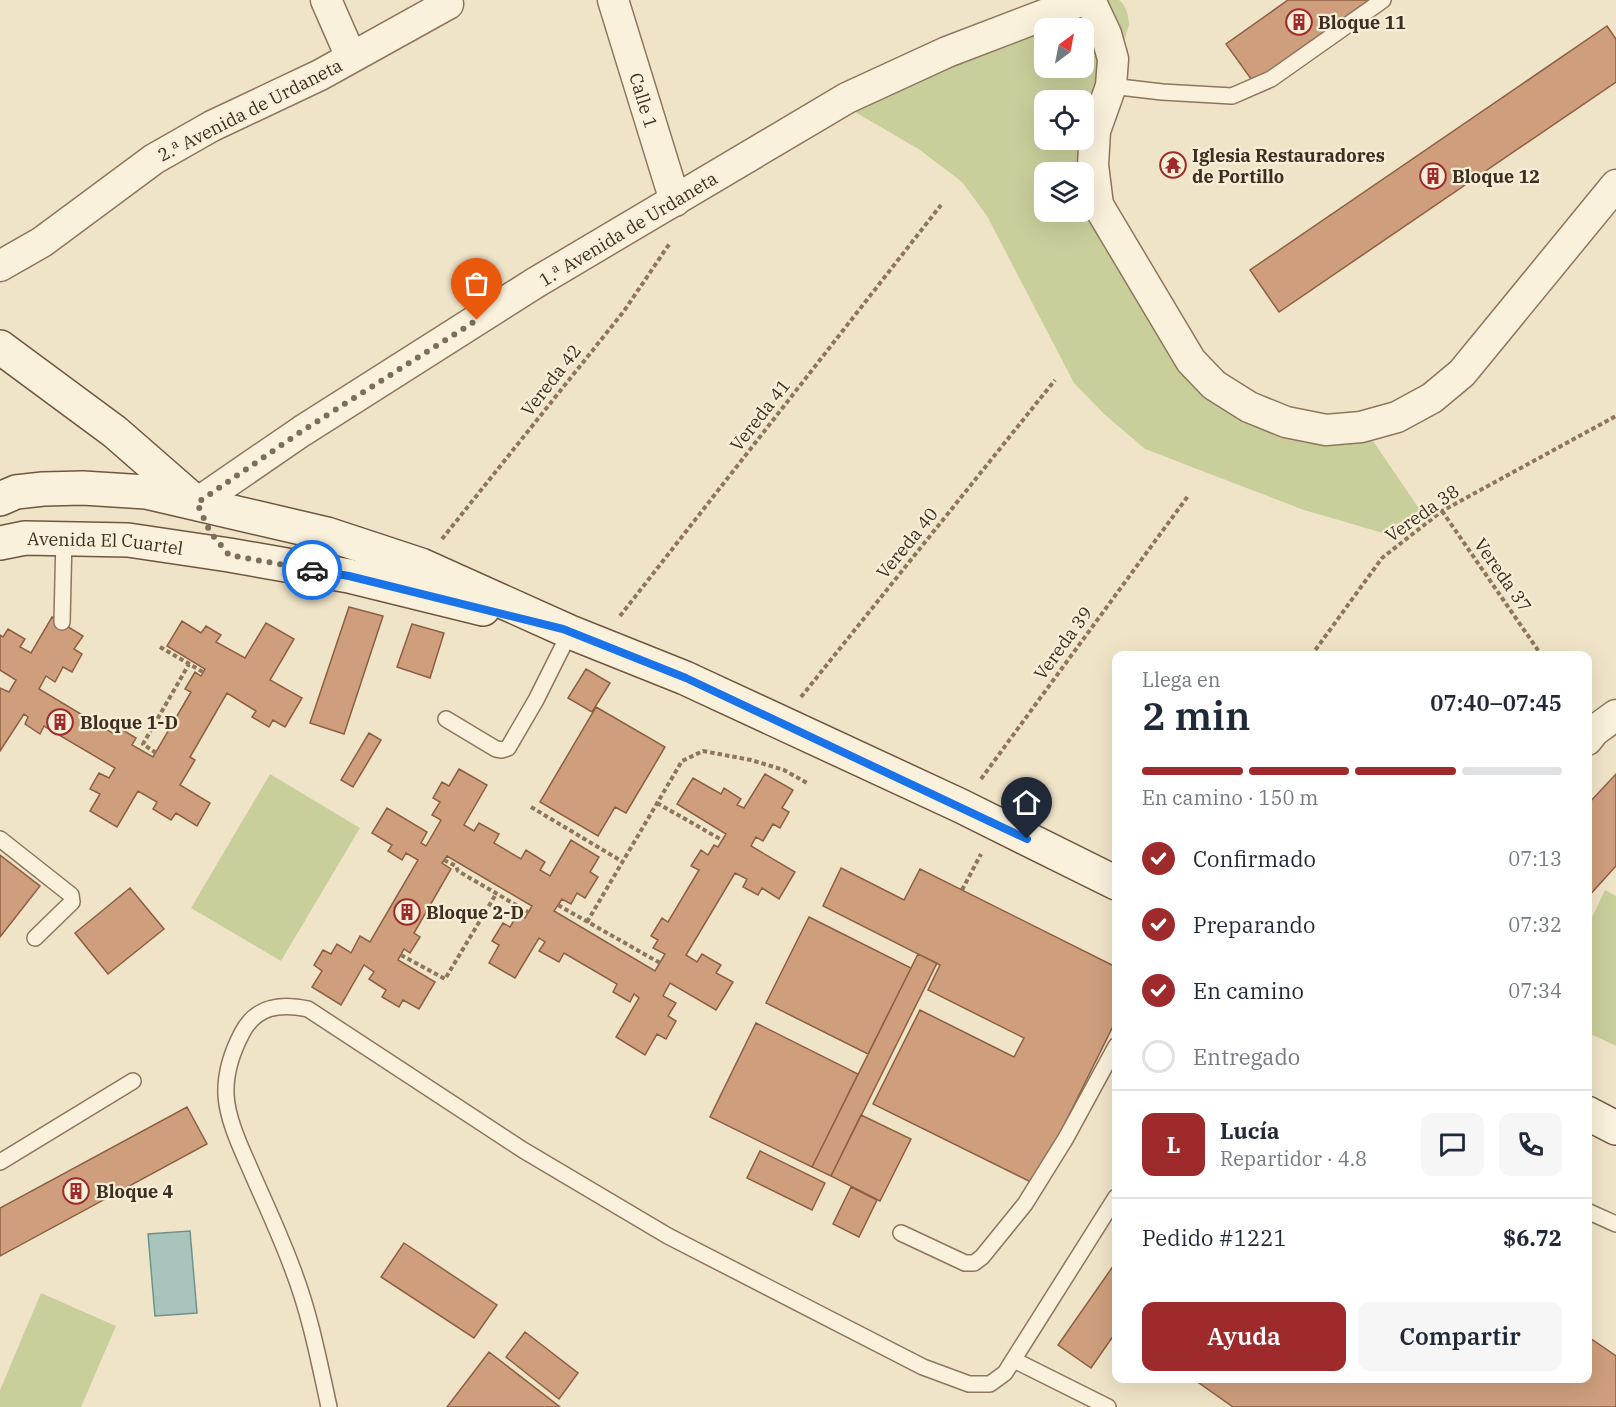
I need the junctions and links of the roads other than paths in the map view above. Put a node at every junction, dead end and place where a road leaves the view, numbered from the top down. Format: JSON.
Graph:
{"nodes":[{"id":1,"x":326,"y":0,"type":"edge"},
{"id":2,"x":613,"y":0,"type":"edge"},
{"id":3,"x":1083,"y":0,"type":"edge"},
{"id":4,"x":1090,"y":0,"type":"edge"},
{"id":5,"x":1383,"y":0,"type":"edge"},
{"id":6,"x":448,"y":4,"type":"dead end"},
{"id":7,"x":351,"y":57,"type":"junction"},
{"id":8,"x":1111,"y":86,"type":"junction"},
{"id":9,"x":1616,"y":185,"type":"edge"},
{"id":10,"x":675,"y":201,"type":"junction"},
{"id":11,"x":0,"y":266,"type":"edge"},
{"id":12,"x":0,"y":347,"type":"edge"},
{"id":13,"x":0,"y":499,"type":"edge"},
{"id":14,"x":197,"y":503,"type":"junction"},
{"id":15,"x":64,"y":537,"type":"junction"},
{"id":16,"x":128,"y":540,"type":"junction"},
{"id":17,"x":0,"y":543,"type":"edge"},
{"id":18,"x":229,"y":555,"type":"junction"},
{"id":19,"x":62,"y":622,"type":"dead end"},
{"id":20,"x":577,"y":634,"type":"junction"},
{"id":21,"x":1616,"y":715,"type":"edge"},
{"id":22,"x":446,"y":719,"type":"dead end"},
{"id":23,"x":1592,"y":734,"type":"edge"},
{"id":24,"x":0,"y":839,"type":"edge"},
{"id":25,"x":1112,"y":881,"type":"edge"},
{"id":26,"x":34,"y":938,"type":"dead end"},
{"id":27,"x":1112,"y":1053,"type":"edge"},
{"id":28,"x":133,"y":1081,"type":"dead end"},
{"id":29,"x":1592,"y":1116,"type":"edge"},
{"id":30,"x":1616,"y":1128,"type":"edge"},
{"id":31,"x":0,"y":1162,"type":"edge"},
{"id":32,"x":1112,"y":1203,"type":"edge"},
{"id":33,"x":1592,"y":1213,"type":"edge"},
{"id":34,"x":1616,"y":1224,"type":"edge"},
{"id":35,"x":901,"y":1233,"type":"dead end"},
{"id":36,"x":1014,"y":1360,"type":"junction"},
{"id":37,"x":329,"y":1407,"type":"edge"},
{"id":38,"x":1108,"y":1407,"type":"edge"}],
"edges":[{"from":1,"to":7,"type":"street"},
{"from":2,"to":10,"type":"street","name":"Calle 1"},
{"from":3,"to":10,"type":"street","name":"1.ª Avenida de Urdaneta"},
{"from":4,"to":8,"type":"street"},
{"from":5,"to":8,"type":"lane"},
{"from":6,"to":7,"type":"street","name":"2.ª Avenida de Urdaneta"},
{"from":7,"to":11,"type":"street","name":"2.ª Avenida de Urdaneta"},
{"from":8,"to":9,"type":"street"},
{"from":10,"to":14,"type":"street","name":"1.ª Avenida de Urdaneta"},
{"from":12,"to":14,"type":"main road"},
{"from":13,"to":14,"type":"main road","name":"Avenida El Cuartel"},
{"from":14,"to":16,"type":"main road"},
{"from":14,"to":18,"type":"main road"},
{"from":14,"to":20,"type":"main road","name":"Avenida El Cuartel"},
{"from":15,"to":16,"type":"main road","name":"Avenida El Cuartel"},
{"from":15,"to":17,"type":"main road","name":"Avenida El Cuartel"},
{"from":15,"to":19,"type":"lane"},
{"from":16,"to":18,"type":"main road","name":"Avenida El Cuartel"},
{"from":18,"to":20,"type":"main road","name":"Avenida El Cuartel"},
{"from":20,"to":22,"type":"lane"},
{"from":20,"to":25,"type":"main road","name":"Avenida El Cuartel"},
{"from":21,"to":23,"type":"street"},
{"from":24,"to":26,"type":"lane"},
{"from":27,"to":35,"type":"lane"},
{"from":28,"to":31,"type":"lane"},
{"from":29,"to":30,"type":"main road"},
{"from":32,"to":36,"type":"lane"},
{"from":33,"to":34,"type":"lane"},
{"from":36,"to":37,"type":"lane"},
{"from":36,"to":38,"type":"lane"}]}
